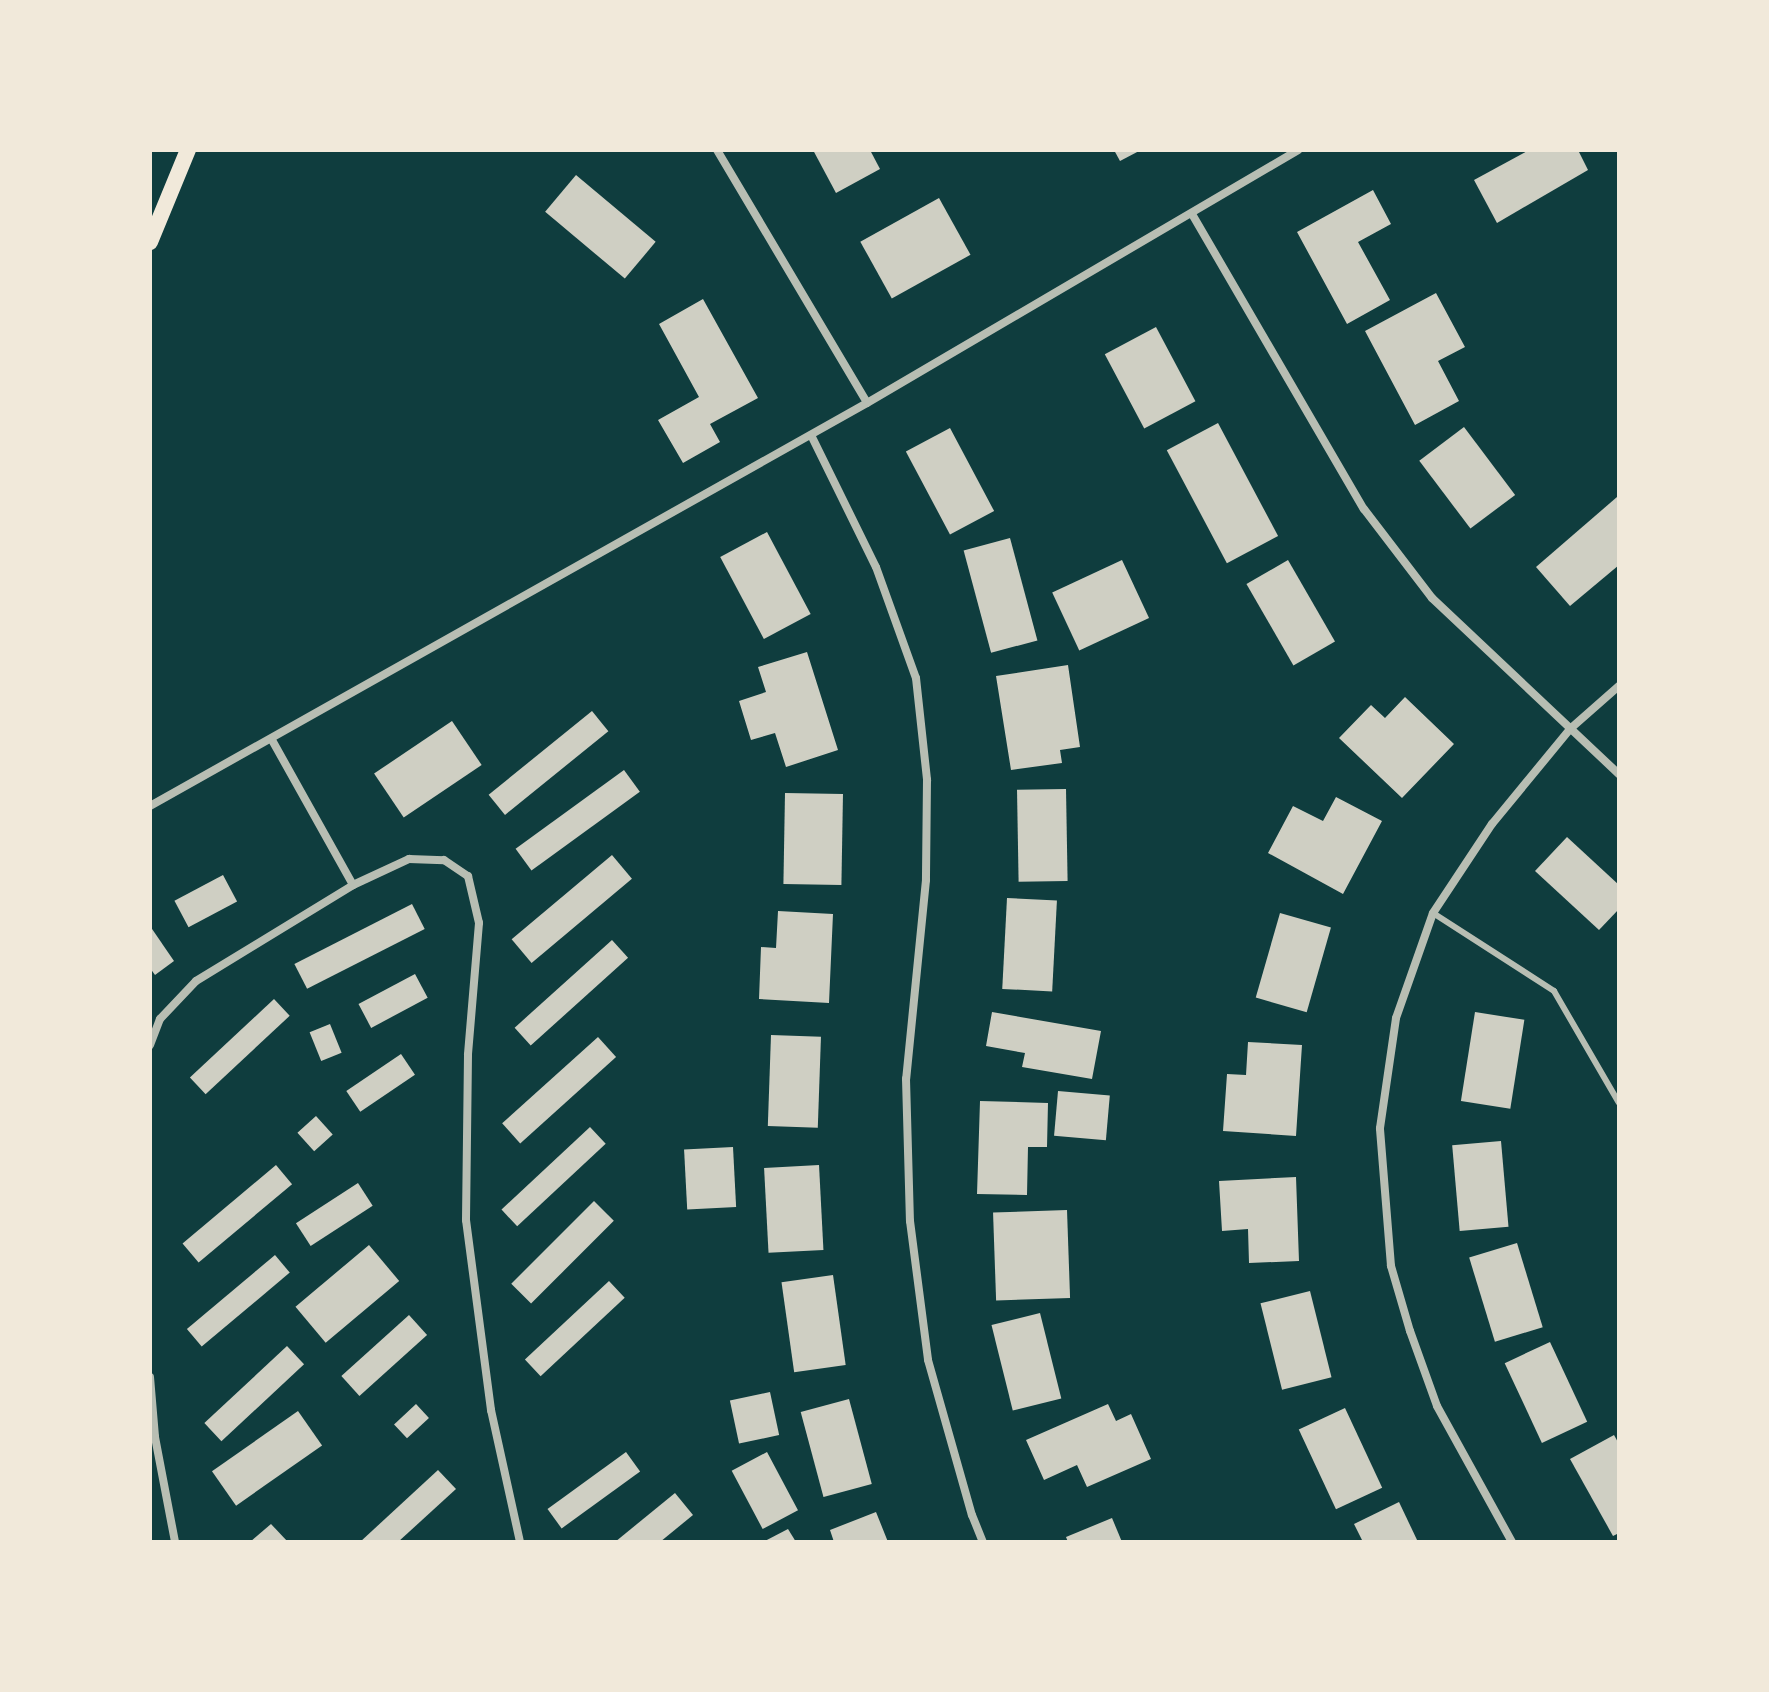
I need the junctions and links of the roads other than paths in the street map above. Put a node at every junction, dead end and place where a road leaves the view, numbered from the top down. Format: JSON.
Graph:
{"nodes":[{"id":1,"x":188,"y":150,"type":"edge"},
{"id":2,"x":717,"y":150,"type":"edge"},
{"id":3,"x":1298,"y":150,"type":"edge"},
{"id":4,"x":1192,"y":214,"type":"junction"},
{"id":5,"x":150,"y":242,"type":"edge"},
{"id":6,"x":867,"y":403,"type":"junction"},
{"id":7,"x":811,"y":435,"type":"junction"},
{"id":8,"x":1619,"y":686,"type":"edge"},
{"id":9,"x":1570,"y":729,"type":"junction"},
{"id":10,"x":272,"y":740,"type":"junction"},
{"id":11,"x":1619,"y":774,"type":"edge"},
{"id":12,"x":150,"y":806,"type":"edge"},
{"id":13,"x":353,"y":885,"type":"junction"},
{"id":14,"x":1433,"y":913,"type":"junction"},
{"id":15,"x":150,"y":1045,"type":"edge"},
{"id":16,"x":1619,"y":1103,"type":"edge"},
{"id":17,"x":150,"y":1377,"type":"edge"},
{"id":18,"x":175,"y":1542,"type":"edge"},
{"id":19,"x":520,"y":1542,"type":"edge"},
{"id":20,"x":983,"y":1542,"type":"edge"},
{"id":21,"x":1512,"y":1542,"type":"edge"}],
"edges":[{"from":1,"to":5,"type":"main road"},
{"from":2,"to":6,"type":"street"},
{"from":3,"to":4,"type":"street"},
{"from":4,"to":6,"type":"street"},
{"from":4,"to":9,"type":"street"},
{"from":6,"to":7,"type":"street"},
{"from":7,"to":10,"type":"street"},
{"from":7,"to":20,"type":"street"},
{"from":8,"to":9,"type":"street"},
{"from":9,"to":11,"type":"street"},
{"from":9,"to":14,"type":"street"},
{"from":10,"to":12,"type":"street"},
{"from":10,"to":13,"type":"street"},
{"from":13,"to":15,"type":"street"},
{"from":13,"to":19,"type":"street"},
{"from":14,"to":16,"type":"lane"},
{"from":14,"to":21,"type":"street"},
{"from":17,"to":18,"type":"street"}]}
